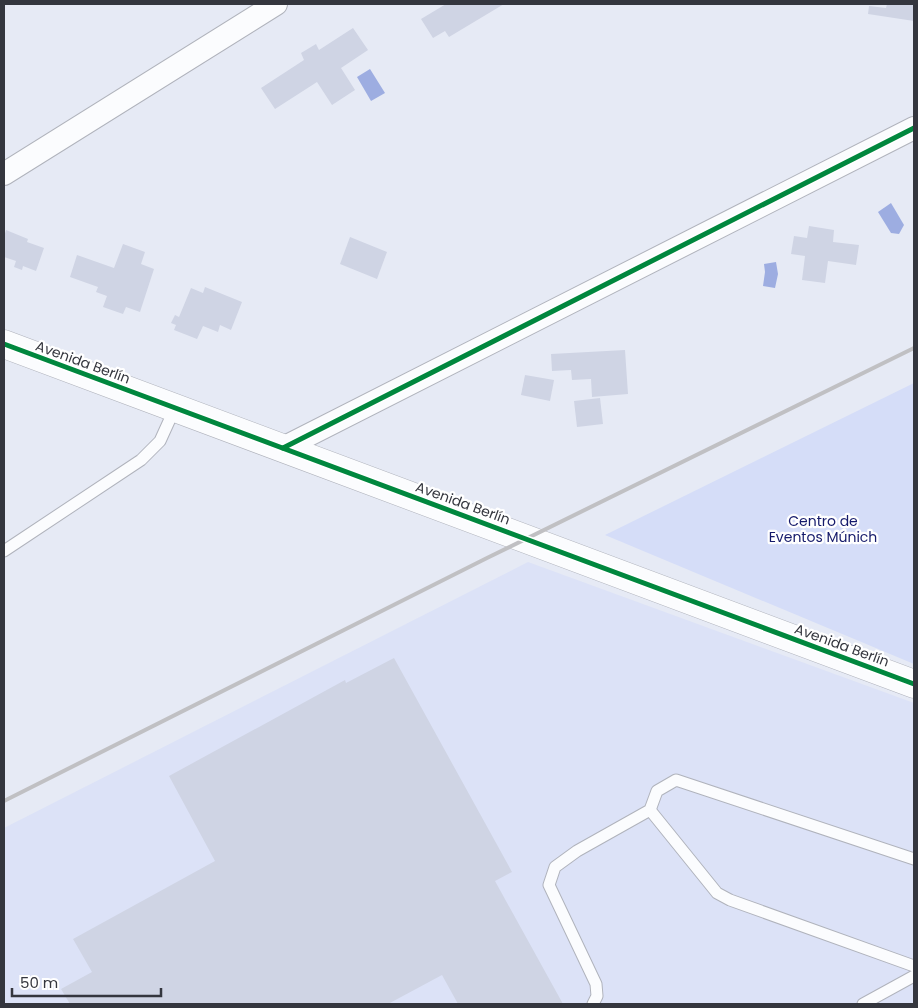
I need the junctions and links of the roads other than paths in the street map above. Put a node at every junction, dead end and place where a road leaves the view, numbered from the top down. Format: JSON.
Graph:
{"nodes":[{"id":1,"x":276,"y":4,"type":"edge"},
{"id":2,"x":914,"y":128,"type":"edge"},
{"id":3,"x":4,"y":174,"type":"edge"},
{"id":4,"x":4,"y":344,"type":"edge"},
{"id":5,"x":175,"y":408,"type":"junction"},
{"id":6,"x":283,"y":448,"type":"junction"},
{"id":7,"x":4,"y":551,"type":"edge"},
{"id":8,"x":914,"y":684,"type":"edge"},
{"id":9,"x":650,"y":810,"type":"junction"},
{"id":10,"x":914,"y":859,"type":"edge"},
{"id":11,"x":914,"y":966,"type":"edge"},
{"id":12,"x":914,"y":976,"type":"edge"},
{"id":13,"x":593,"y":1004,"type":"edge"},
{"id":14,"x":864,"y":1004,"type":"edge"}],
"edges":[{"from":1,"to":3,"type":"street"},
{"from":2,"to":6,"type":"street"},
{"from":4,"to":5,"type":"street","name":"Avenida Berlín"},
{"from":5,"to":6,"type":"street","name":"Avenida Berlín"},
{"from":5,"to":7,"type":"lane"},
{"from":6,"to":8,"type":"street","name":"Avenida Berlín"},
{"from":9,"to":10,"type":"lane"},
{"from":9,"to":11,"type":"lane"},
{"from":9,"to":13,"type":"lane"},
{"from":12,"to":14,"type":"lane"}]}
